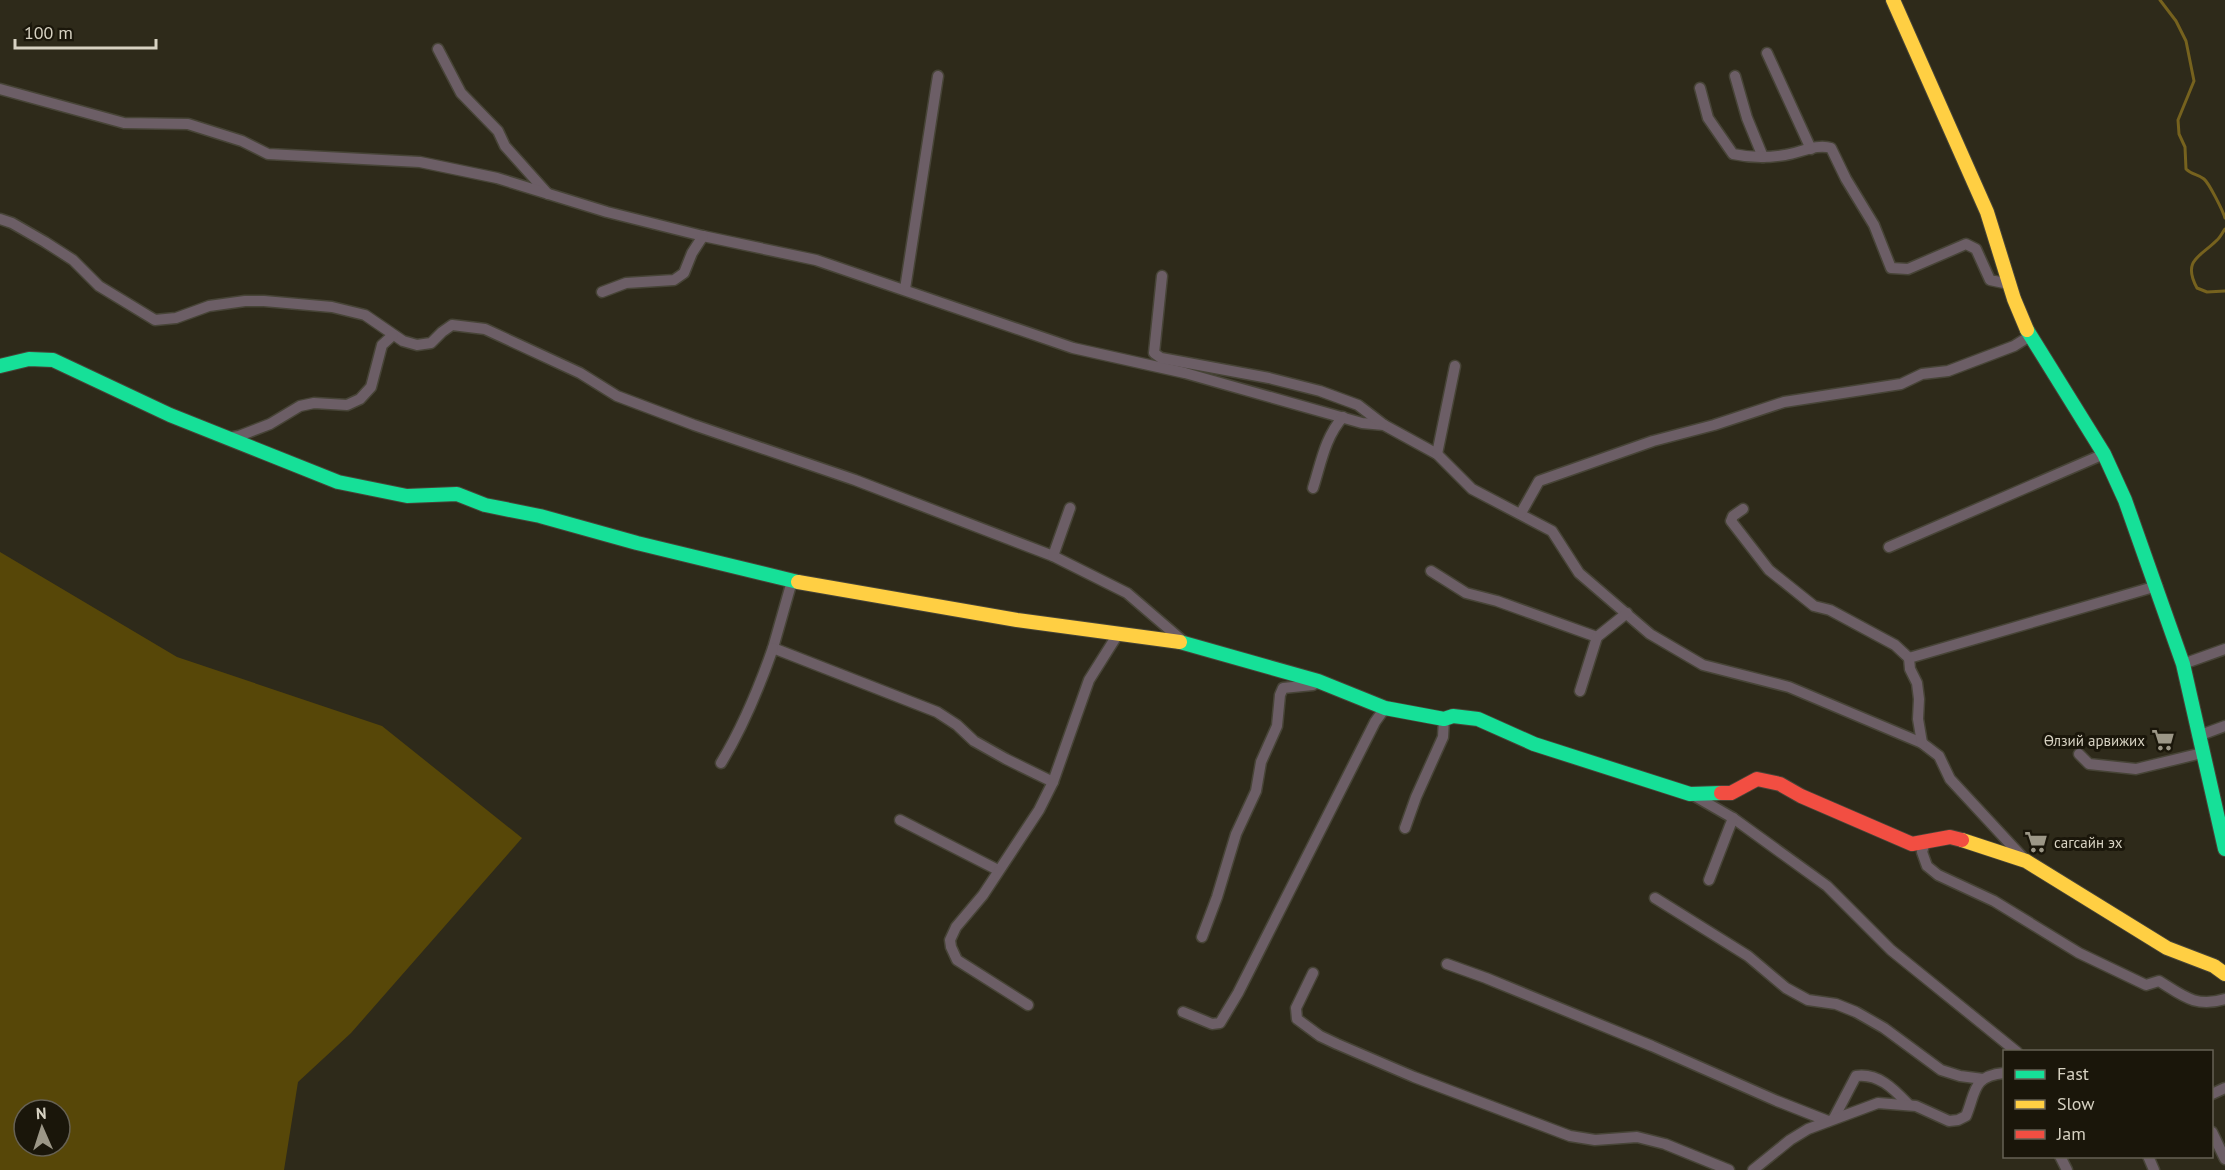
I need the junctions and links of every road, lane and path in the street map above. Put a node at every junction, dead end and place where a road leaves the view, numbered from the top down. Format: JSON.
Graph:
{"nodes":[{"id":1,"x":1893,"y":0,"type":"edge"},
{"id":2,"x":438,"y":49,"type":"dead end"},
{"id":3,"x":1767,"y":53,"type":"dead end"},
{"id":4,"x":938,"y":76,"type":"dead end"},
{"id":5,"x":1736,"y":76,"type":"dead end"},
{"id":6,"x":1700,"y":88,"type":"dead end"},
{"id":7,"x":0,"y":89,"type":"edge"},
{"id":8,"x":1811,"y":149,"type":"junction"},
{"id":9,"x":1763,"y":157,"type":"junction"},
{"id":10,"x":548,"y":194,"type":"junction"},
{"id":11,"x":0,"y":219,"type":"edge"},
{"id":12,"x":703,"y":236,"type":"junction"},
{"id":13,"x":1162,"y":276,"type":"dead end"},
{"id":14,"x":2009,"y":284,"type":"junction"},
{"id":15,"x":905,"y":289,"type":"junction"},
{"id":16,"x":602,"y":292,"type":"dead end"},
{"id":17,"x":393,"y":335,"type":"junction"},
{"id":18,"x":2030,"y":336,"type":"junction"},
{"id":19,"x":0,"y":366,"type":"edge"},
{"id":20,"x":1455,"y":366,"type":"dead end"},
{"id":21,"x":1207,"y":367,"type":"junction"},
{"id":22,"x":1185,"y":373,"type":"junction"},
{"id":23,"x":1343,"y":417,"type":"junction"},
{"id":24,"x":1384,"y":425,"type":"junction"},
{"id":25,"x":226,"y":438,"type":"junction"},
{"id":26,"x":1437,"y":454,"type":"junction"},
{"id":27,"x":2104,"y":454,"type":"junction"},
{"id":28,"x":1313,"y":488,"type":"dead end"},
{"id":29,"x":1070,"y":508,"type":"dead end"},
{"id":30,"x":1743,"y":509,"type":"dead end"},
{"id":31,"x":1521,"y":513,"type":"junction"},
{"id":32,"x":1888,"y":547,"type":"dead end"},
{"id":33,"x":1053,"y":556,"type":"junction"},
{"id":34,"x":1431,"y":571,"type":"dead end"},
{"id":35,"x":792,"y":581,"type":"junction"},
{"id":36,"x":2157,"y":586,"type":"junction"},
{"id":37,"x":1627,"y":614,"type":"junction"},
{"id":38,"x":1118,"y":634,"type":"junction"},
{"id":39,"x":1597,"y":637,"type":"junction"},
{"id":40,"x":1184,"y":643,"type":"junction"},
{"id":41,"x":772,"y":648,"type":"junction"},
{"id":42,"x":2225,"y":650,"type":"edge"},
{"id":43,"x":1909,"y":658,"type":"junction"},
{"id":44,"x":2183,"y":664,"type":"junction"},
{"id":45,"x":1318,"y":681,"type":"junction"},
{"id":46,"x":1580,"y":691,"type":"dead end"},
{"id":47,"x":1385,"y":708,"type":"junction"},
{"id":48,"x":1444,"y":719,"type":"junction"},
{"id":49,"x":2225,"y":726,"type":"edge"},
{"id":50,"x":2198,"y":736,"type":"junction"},
{"id":51,"x":1922,"y":743,"type":"junction"},
{"id":52,"x":2202,"y":753,"type":"junction"},
{"id":53,"x":2079,"y":754,"type":"dead end"},
{"id":54,"x":721,"y":763,"type":"dead end"},
{"id":55,"x":1053,"y":782,"type":"junction"},
{"id":56,"x":1690,"y":794,"type":"junction"},
{"id":57,"x":2219,"y":801,"type":"edge"},
{"id":58,"x":1733,"y":818,"type":"junction"},
{"id":59,"x":900,"y":820,"type":"dead end"},
{"id":60,"x":1405,"y":828,"type":"dead end"},
{"id":61,"x":1925,"y":842,"type":"junction"},
{"id":62,"x":2225,"y":849,"type":"edge"},
{"id":63,"x":2026,"y":861,"type":"junction"},
{"id":64,"x":998,"y":870,"type":"junction"},
{"id":65,"x":1709,"y":880,"type":"dead end"},
{"id":66,"x":1654,"y":898,"type":"dead end"},
{"id":67,"x":1202,"y":937,"type":"dead end"},
{"id":68,"x":1447,"y":964,"type":"dead end"},
{"id":69,"x":1313,"y":973,"type":"dead end"},
{"id":70,"x":2225,"y":974,"type":"edge"},
{"id":71,"x":2225,"y":999,"type":"edge"},
{"id":72,"x":1028,"y":1005,"type":"dead end"},
{"id":73,"x":1183,"y":1012,"type":"dead end"},
{"id":74,"x":2015,"y":1050,"type":"edge"},
{"id":75,"x":2003,"y":1073,"type":"edge"},
{"id":76,"x":1983,"y":1079,"type":"junction"},
{"id":77,"x":1908,"y":1104,"type":"junction"},
{"id":78,"x":1831,"y":1120,"type":"junction"},
{"id":79,"x":2213,"y":1136,"type":"edge"},
{"id":80,"x":2225,"y":1159,"type":"edge"},
{"id":81,"x":1729,"y":1170,"type":"edge"},
{"id":82,"x":1753,"y":1170,"type":"edge"}],
"edges":[{"from":1,"to":14,"type":"street"},
{"from":2,"to":10,"type":"street"},
{"from":3,"to":8,"type":"street"},
{"from":4,"to":15,"type":"street"},
{"from":5,"to":9,"type":"street"},
{"from":6,"to":9,"type":"street"},
{"from":7,"to":10,"type":"street"},
{"from":8,"to":9,"type":"street"},
{"from":8,"to":14,"type":"street"},
{"from":10,"to":12,"type":"street"},
{"from":11,"to":17,"type":"street"},
{"from":12,"to":15,"type":"street"},
{"from":12,"to":16,"type":"street"},
{"from":13,"to":21,"type":"street"},
{"from":14,"to":18,"type":"street"},
{"from":15,"to":22,"type":"street"},
{"from":17,"to":25,"type":"street"},
{"from":17,"to":33,"type":"street"},
{"from":18,"to":27,"type":"street"},
{"from":18,"to":31,"type":"street"},
{"from":19,"to":25,"type":"street"},
{"from":20,"to":26,"type":"street"},
{"from":21,"to":22,"type":"street"},
{"from":21,"to":24,"type":"street"},
{"from":22,"to":23,"type":"street"},
{"from":23,"to":24,"type":"street"},
{"from":23,"to":28,"type":"street"},
{"from":24,"to":26,"type":"street"},
{"from":25,"to":35,"type":"street"},
{"from":26,"to":31,"type":"street"},
{"from":27,"to":32,"type":"street"},
{"from":27,"to":36,"type":"street"},
{"from":29,"to":33,"type":"street"},
{"from":30,"to":43,"type":"street"},
{"from":31,"to":37,"type":"street"},
{"from":33,"to":40,"type":"street"},
{"from":34,"to":39,"type":"street"},
{"from":35,"to":38,"type":"street"},
{"from":35,"to":41,"type":"street"},
{"from":36,"to":43,"type":"street"},
{"from":36,"to":44,"type":"street"},
{"from":37,"to":39,"type":"street"},
{"from":37,"to":51,"type":"street"},
{"from":38,"to":40,"type":"street"},
{"from":38,"to":55,"type":"street"},
{"from":39,"to":46,"type":"street"},
{"from":40,"to":45,"type":"street"},
{"from":41,"to":54,"type":"street"},
{"from":41,"to":55,"type":"street"},
{"from":42,"to":44,"type":"street"},
{"from":43,"to":51,"type":"street"},
{"from":44,"to":50,"type":"street"},
{"from":45,"to":47,"type":"street"},
{"from":45,"to":67,"type":"street"},
{"from":47,"to":48,"type":"street"},
{"from":47,"to":73,"type":"street"},
{"from":48,"to":56,"type":"street"},
{"from":48,"to":60,"type":"street"},
{"from":49,"to":50,"type":"street"},
{"from":50,"to":52,"type":"street"},
{"from":51,"to":63,"type":"street"},
{"from":52,"to":53,"type":"street"},
{"from":52,"to":57,"type":"street"},
{"from":55,"to":64,"type":"street"},
{"from":56,"to":58,"type":"street"},
{"from":56,"to":61,"type":"street"},
{"from":57,"to":62,"type":"street"},
{"from":58,"to":65,"type":"street"},
{"from":58,"to":74,"type":"street"},
{"from":59,"to":64,"type":"street"},
{"from":61,"to":63,"type":"street"},
{"from":61,"to":71,"type":"street"},
{"from":63,"to":70,"type":"street"},
{"from":64,"to":72,"type":"street"},
{"from":66,"to":76,"type":"street"},
{"from":68,"to":78,"type":"street"},
{"from":69,"to":81,"type":"street"},
{"from":75,"to":76,"type":"street"},
{"from":76,"to":77,"type":"street"},
{"from":77,"to":78,"type":"street"},
{"from":77,"to":78,"type":"street"},
{"from":78,"to":82,"type":"street"},
{"from":79,"to":80,"type":"street"}]}
